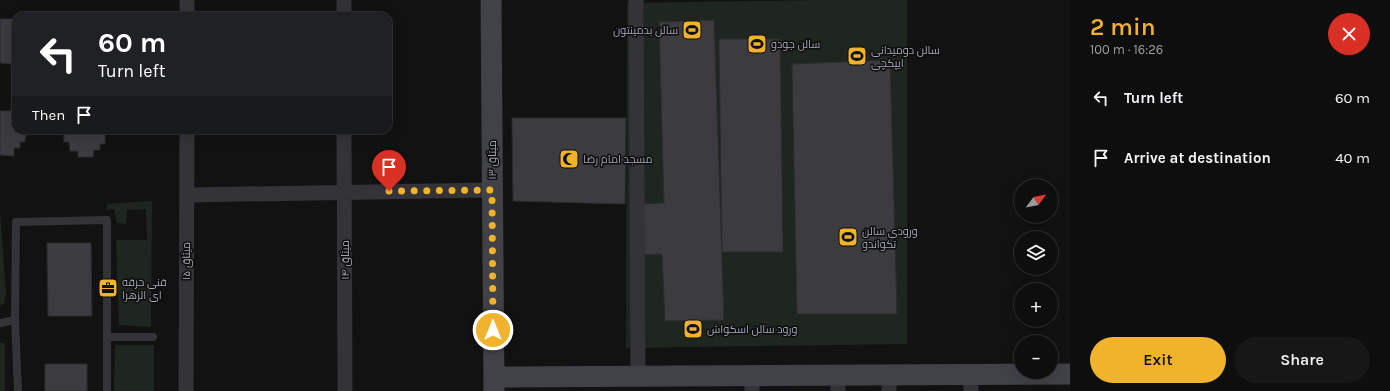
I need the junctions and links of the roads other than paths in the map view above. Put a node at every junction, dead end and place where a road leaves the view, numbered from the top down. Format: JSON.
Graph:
{"nodes":[{"id":1,"x":187,"y":0,"type":"edge"},
{"id":2,"x":344,"y":0,"type":"edge"},
{"id":3,"x":491,"y":0,"type":"edge"},
{"id":4,"x":636,"y":0,"type":"edge"},
{"id":5,"x":187,"y":12,"type":"edge"},
{"id":6,"x":344,"y":12,"type":"edge"},
{"id":7,"x":187,"y":134,"type":"edge"},
{"id":8,"x":344,"y":134,"type":"edge"},
{"id":9,"x":492,"y":190,"type":"junction"},
{"id":10,"x":344,"y":191,"type":"junction"},
{"id":11,"x":187,"y":195,"type":"junction"},
{"id":12,"x":15,"y":320,"type":"junction"},
{"id":13,"x":0,"y":323,"type":"edge"},
{"id":14,"x":108,"y":337,"type":"junction"},
{"id":15,"x":153,"y":337,"type":"dead end"},
{"id":16,"x":1070,"y":374,"type":"edge"},
{"id":17,"x":638,"y":376,"type":"junction"},
{"id":18,"x":752,"y":383,"type":"edge"},
{"id":19,"x":838,"y":383,"type":"edge"},
{"id":20,"x":890,"y":383,"type":"edge"},
{"id":21,"x":970,"y":383,"type":"edge"},
{"id":22,"x":494,"y":384,"type":"edge"},
{"id":23,"x":18,"y":391,"type":"edge"},
{"id":24,"x":107,"y":391,"type":"edge"},
{"id":25,"x":186,"y":391,"type":"edge"},
{"id":26,"x":345,"y":391,"type":"edge"}],
"edges":[{"from":1,"to":5,"type":"street"},
{"from":2,"to":6,"type":"street"},
{"from":3,"to":9,"type":"street","name":"میثاق ۱۳"},
{"from":4,"to":17,"type":"street"},
{"from":7,"to":11,"type":"street","name":"میثاق ۱۵"},
{"from":8,"to":10,"type":"street","name":"میثاق ۱۴"},
{"from":9,"to":10,"type":"street"},
{"from":9,"to":22,"type":"street","name":"میثاق ۱۳"},
{"from":10,"to":11,"type":"street"},
{"from":10,"to":26,"type":"street","name":"میثاق ۱۴"},
{"from":11,"to":25,"type":"street","name":"میثاق ۱۵"},
{"from":12,"to":13,"type":"lane"},
{"from":12,"to":14,"type":"lane"},
{"from":12,"to":23,"type":"lane"},
{"from":14,"to":15,"type":"lane"},
{"from":14,"to":24,"type":"lane"},
{"from":16,"to":21,"type":"street"},
{"from":17,"to":18,"type":"street"},
{"from":17,"to":22,"type":"street"},
{"from":18,"to":19,"type":"street"},
{"from":19,"to":20,"type":"street"},
{"from":20,"to":21,"type":"street"}]}
